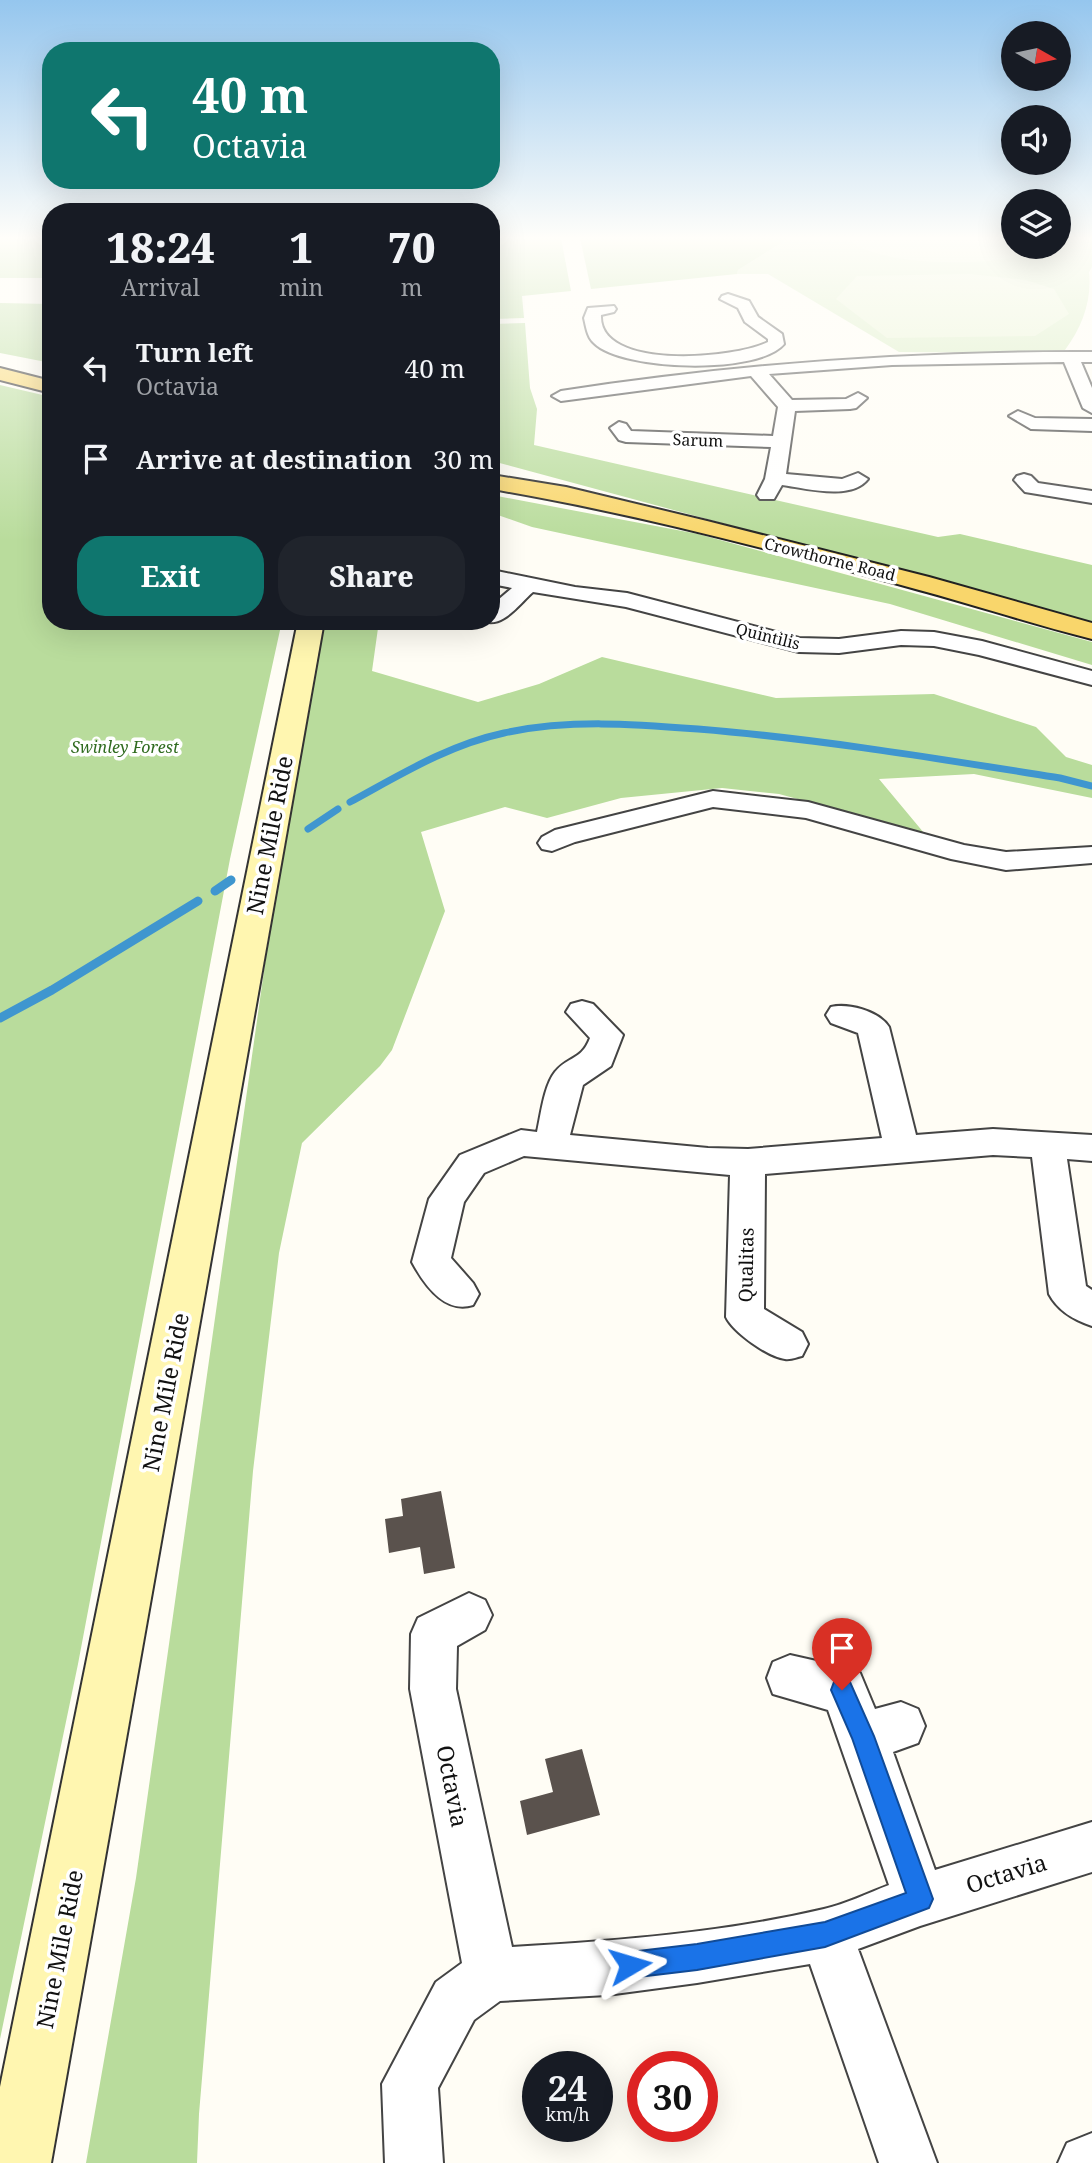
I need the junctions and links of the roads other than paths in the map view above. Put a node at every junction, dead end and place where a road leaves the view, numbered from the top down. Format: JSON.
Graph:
{"nodes":[{"id":1,"x":599,"y":339,"type":"edge"},
{"id":2,"x":776,"y":339,"type":"edge"},
{"id":3,"x":638,"y":354,"type":"junction"},
{"id":4,"x":1070,"y":357,"type":"junction"},
{"id":5,"x":1092,"y":357,"type":"edge"},
{"id":6,"x":0,"y":361,"type":"edge"},
{"id":7,"x":42,"y":371,"type":"edge"},
{"id":8,"x":756,"y":371,"type":"junction"},
{"id":9,"x":0,"y":374,"type":"edge"},
{"id":10,"x":643,"y":384,"type":"junction"},
{"id":11,"x":42,"y":385,"type":"edge"},
{"id":12,"x":561,"y":396,"type":"dead end"},
{"id":13,"x":858,"y":398,"type":"dead end"},
{"id":14,"x":1090,"y":398,"type":"edge"},
{"id":15,"x":787,"y":405,"type":"junction"},
{"id":16,"x":1018,"y":415,"type":"dead end"},
{"id":17,"x":1092,"y":425,"type":"edge"},
{"id":18,"x":619,"y":428,"type":"dead end"},
{"id":19,"x":780,"y":442,"type":"junction"},
{"id":20,"x":500,"y":472,"type":"edge"},
{"id":21,"x":858,"y":479,"type":"dead end"},
{"id":22,"x":1024,"y":480,"type":"dead end"},
{"id":23,"x":500,"y":483,"type":"edge"},
{"id":24,"x":566,"y":494,"type":"junction"},
{"id":25,"x":1092,"y":497,"type":"edge"},
{"id":26,"x":500,"y":579,"type":"edge"},
{"id":27,"x":527,"y":586,"type":"junction"},
{"id":28,"x":500,"y":615,"type":"edge"},
{"id":29,"x":310,"y":630,"type":"edge"},
{"id":30,"x":1092,"y":631,"type":"edge"},
{"id":31,"x":1092,"y":678,"type":"edge"},
{"id":32,"x":552,"y":843,"type":"dead end"},
{"id":33,"x":1092,"y":855,"type":"edge"},
{"id":34,"x":582,"y":1012,"type":"dead end"},
{"id":35,"x":842,"y":1015,"type":"dead end"},
{"id":36,"x":1048,"y":1145,"type":"junction"},
{"id":37,"x":550,"y":1146,"type":"junction"},
{"id":38,"x":901,"y":1147,"type":"junction"},
{"id":39,"x":1092,"y":1148,"type":"edge"},
{"id":40,"x":748,"y":1162,"type":"junction"},
{"id":41,"x":460,"y":1294,"type":"dead end"},
{"id":42,"x":1092,"y":1310,"type":"edge"},
{"id":43,"x":788,"y":1344,"type":"dead end"},
{"id":44,"x":469,"y":1615,"type":"dead end"},
{"id":45,"x":790,"y":1678,"type":"dead end"},
{"id":46,"x":1092,"y":1847,"type":"edge"},
{"id":47,"x":920,"y":1899,"type":"junction"},
{"id":48,"x":825,"y":1934,"type":"junction"},
{"id":49,"x":491,"y":1975,"type":"junction"},
{"id":50,"x":18,"y":2163,"type":"edge"},
{"id":51,"x":414,"y":2163,"type":"edge"},
{"id":52,"x":908,"y":2163,"type":"edge"}],
"edges":[{"from":1,"to":3,"type":"street"},
{"from":2,"to":3,"type":"street"},
{"from":3,"to":10,"type":"street"},
{"from":4,"to":5,"type":"street"},
{"from":4,"to":8,"type":"street"},
{"from":4,"to":14,"type":"street"},
{"from":6,"to":7,"type":"main road"},
{"from":8,"to":10,"type":"street"},
{"from":8,"to":15,"type":"street"},
{"from":9,"to":11,"type":"main road"},
{"from":10,"to":12,"type":"street"},
{"from":13,"to":15,"type":"street"},
{"from":15,"to":19,"type":"street"},
{"from":16,"to":17,"type":"street"},
{"from":18,"to":19,"type":"street","name":"Sarum"},
{"from":19,"to":21,"type":"street"},
{"from":20,"to":24,"type":"main road","name":"Crowthorne Road"},
{"from":22,"to":25,"type":"street"},
{"from":23,"to":24,"type":"main road","name":"Crowthorne Road"},
{"from":24,"to":30,"type":"main road","name":"Crowthorne Road"},
{"from":26,"to":27,"type":"street","name":"Quintilis"},
{"from":27,"to":28,"type":"street"},
{"from":27,"to":31,"type":"street","name":"Quintilis"},
{"from":29,"to":50,"type":"main road","name":"Nine Mile Ride"},
{"from":32,"to":33,"type":"street"},
{"from":34,"to":37,"type":"street"},
{"from":35,"to":38,"type":"street"},
{"from":36,"to":38,"type":"street"},
{"from":36,"to":39,"type":"street"},
{"from":36,"to":42,"type":"street"},
{"from":37,"to":40,"type":"street"},
{"from":37,"to":41,"type":"street"},
{"from":38,"to":40,"type":"street"},
{"from":40,"to":43,"type":"street","name":"Qualitas"},
{"from":44,"to":49,"type":"street","name":"Octavia"},
{"from":45,"to":47,"type":"street"},
{"from":46,"to":47,"type":"street","name":"Octavia"},
{"from":47,"to":48,"type":"street","name":"Octavia"},
{"from":48,"to":49,"type":"street","name":"Octavia"},
{"from":48,"to":52,"type":"street"},
{"from":49,"to":51,"type":"street"}]}
